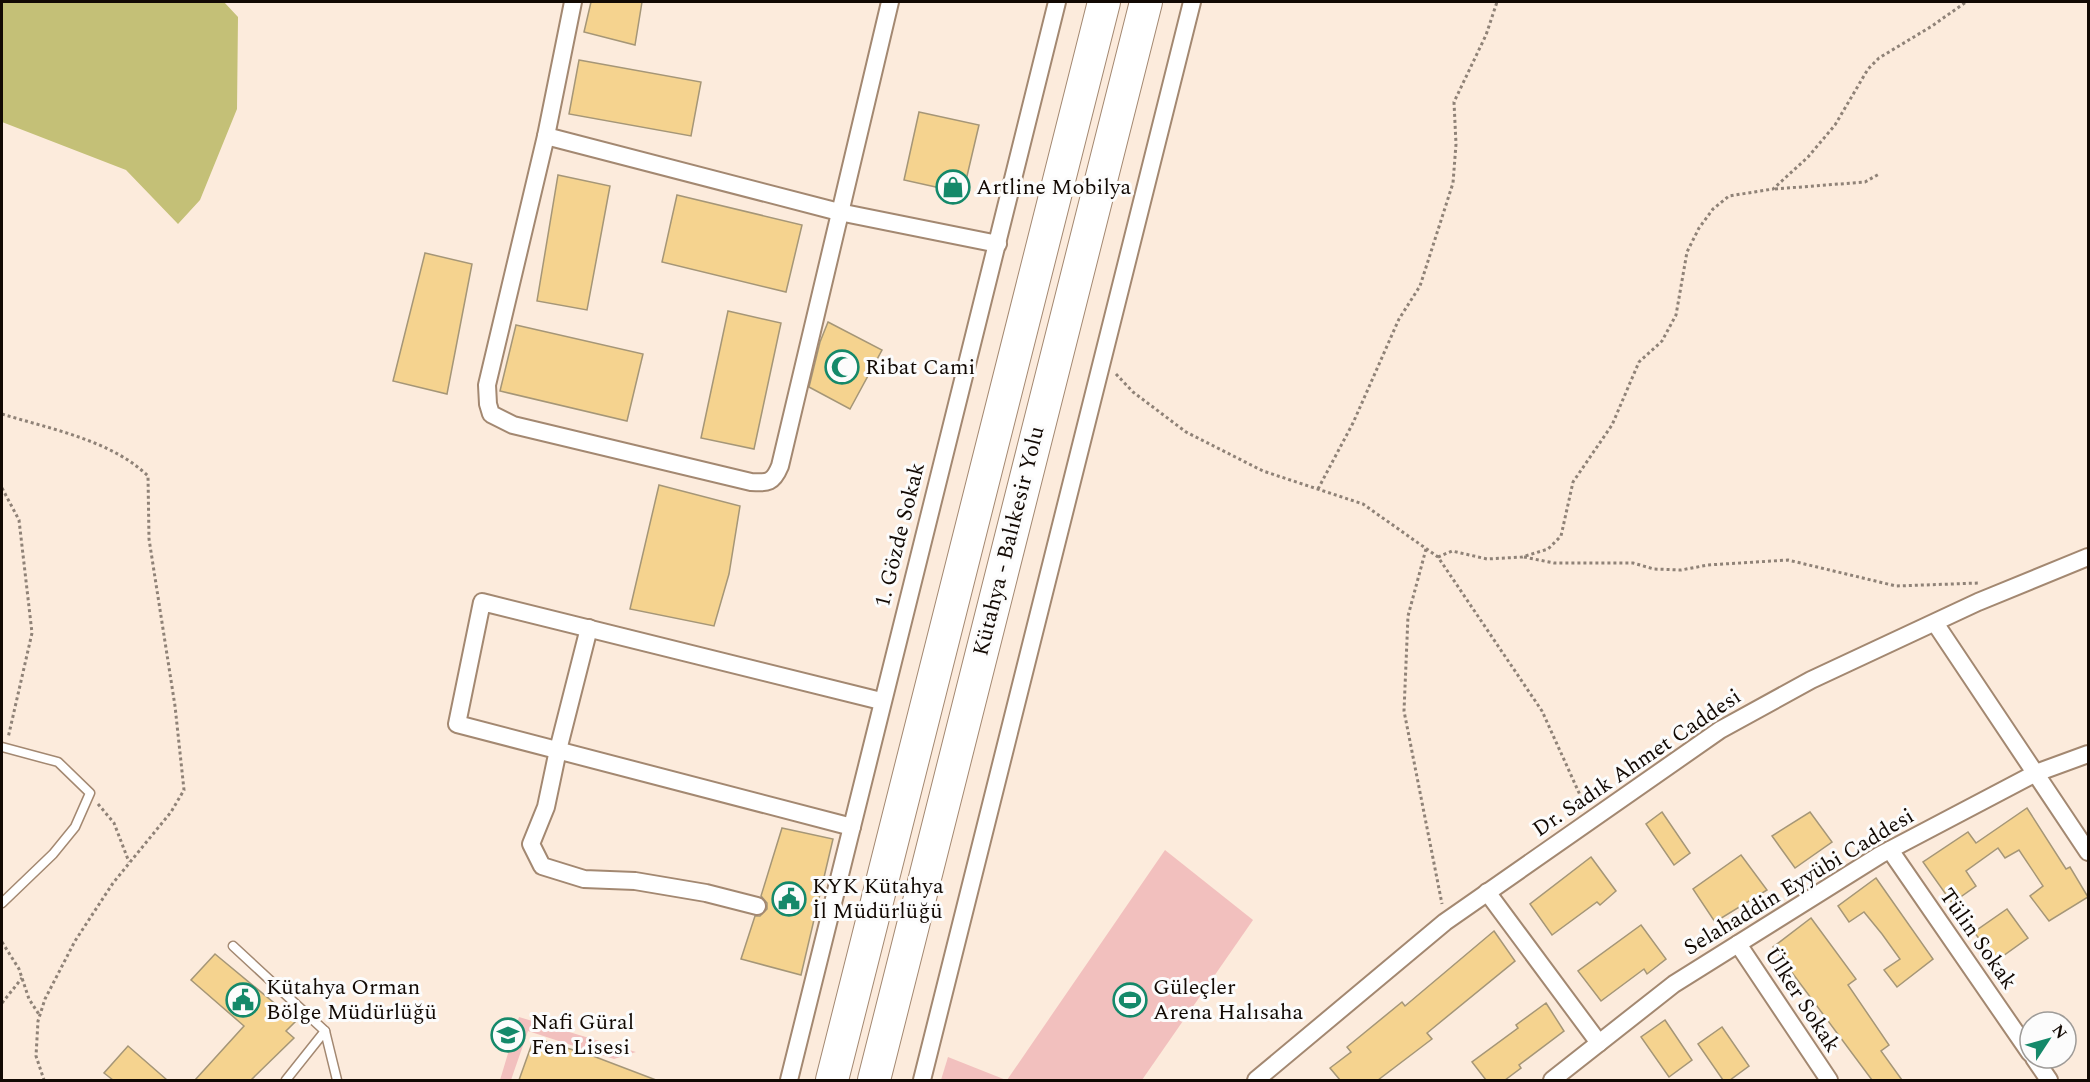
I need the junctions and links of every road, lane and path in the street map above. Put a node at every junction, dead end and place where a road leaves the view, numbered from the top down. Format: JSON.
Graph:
{"nodes":[{"id":1,"x":573,"y":2,"type":"edge"},
{"id":2,"x":890,"y":2,"type":"edge"},
{"id":3,"x":1057,"y":2,"type":"edge"},
{"id":4,"x":1104,"y":2,"type":"edge"},
{"id":5,"x":1146,"y":2,"type":"edge"},
{"id":6,"x":1192,"y":2,"type":"edge"},
{"id":7,"x":1497,"y":2,"type":"edge"},
{"id":8,"x":1966,"y":2,"type":"edge"},
{"id":9,"x":546,"y":136,"type":"junction"},
{"id":10,"x":1879,"y":174,"type":"dead end"},
{"id":11,"x":1773,"y":189,"type":"junction"},
{"id":12,"x":839,"y":212,"type":"junction"},
{"id":13,"x":998,"y":244,"type":"junction"},
{"id":14,"x":1102,"y":360,"type":"junction"},
{"id":15,"x":3,"y":416,"type":"edge"},
{"id":16,"x":2,"y":488,"type":"edge"},
{"id":17,"x":1318,"y":489,"type":"junction"},
{"id":18,"x":1426,"y":549,"type":"junction"},
{"id":19,"x":1438,"y":557,"type":"junction"},
{"id":20,"x":1522,"y":557,"type":"junction"},
{"id":21,"x":2088,"y":557,"type":"edge"},
{"id":22,"x":2007,"y":590,"type":"junction"},
{"id":23,"x":1935,"y":623,"type":"junction"},
{"id":24,"x":589,"y":628,"type":"junction"},
{"id":25,"x":881,"y":701,"type":"junction"},
{"id":26,"x":3,"y":750,"type":"edge"},
{"id":27,"x":558,"y":750,"type":"junction"},
{"id":28,"x":2088,"y":754,"type":"edge"},
{"id":29,"x":2036,"y":773,"type":"junction"},
{"id":30,"x":90,"y":793,"type":"junction"},
{"id":31,"x":1592,"y":820,"type":"junction"},
{"id":32,"x":852,"y":826,"type":"junction"},
{"id":33,"x":1890,"y":850,"type":"junction"},
{"id":34,"x":2088,"y":852,"type":"edge"},
{"id":35,"x":129,"y":862,"type":"junction"},
{"id":36,"x":1486,"y":892,"type":"junction"},
{"id":37,"x":2,"y":903,"type":"edge"},
{"id":38,"x":757,"y":906,"type":"dead end"},
{"id":39,"x":1445,"y":922,"type":"junction"},
{"id":40,"x":2,"y":942,"type":"edge"},
{"id":41,"x":1738,"y":944,"type":"junction"},
{"id":42,"x":233,"y":946,"type":"dead end"},
{"id":43,"x":22,"y":978,"type":"junction"},
{"id":44,"x":2,"y":1003,"type":"edge"},
{"id":45,"x":40,"y":1016,"type":"junction"},
{"id":46,"x":325,"y":1031,"type":"junction"},
{"id":47,"x":2018,"y":1036,"type":"edge"},
{"id":48,"x":1599,"y":1043,"type":"junction"},
{"id":49,"x":44,"y":1080,"type":"edge"},
{"id":50,"x":286,"y":1080,"type":"edge"},
{"id":51,"x":337,"y":1080,"type":"edge"},
{"id":52,"x":789,"y":1080,"type":"edge"},
{"id":53,"x":832,"y":1080,"type":"edge"},
{"id":54,"x":874,"y":1080,"type":"edge"},
{"id":55,"x":922,"y":1080,"type":"edge"},
{"id":56,"x":1256,"y":1080,"type":"edge"},
{"id":57,"x":1552,"y":1080,"type":"edge"},
{"id":58,"x":1828,"y":1080,"type":"edge"}],
"edges":[{"from":1,"to":9,"type":"street"},
{"from":2,"to":12,"type":"street"},
{"from":3,"to":13,"type":"street","name":"1. Gözde Sokak"},
{"from":4,"to":53,"type":"highway","name":"Kütahya - Balıkesir Yolu"},
{"from":5,"to":54,"type":"highway","name":"Kütahya - Balıkesir Yolu"},
{"from":6,"to":14,"type":"street"},
{"from":7,"to":17,"type":"path"},
{"from":8,"to":11,"type":"path"},
{"from":9,"to":12,"type":"street"},
{"from":9,"to":12,"type":"street"},
{"from":10,"to":11,"type":"path"},
{"from":11,"to":20,"type":"path"},
{"from":12,"to":13,"type":"street"},
{"from":13,"to":25,"type":"street","name":"1. Gözde Sokak"},
{"from":14,"to":17,"type":"path"},
{"from":14,"to":55,"type":"street"},
{"from":15,"to":35,"type":"path"},
{"from":16,"to":26,"type":"path"},
{"from":17,"to":18,"type":"path"},
{"from":18,"to":19,"type":"path"},
{"from":18,"to":39,"type":"path"},
{"from":19,"to":20,"type":"path"},
{"from":19,"to":31,"type":"path"},
{"from":20,"to":22,"type":"path"},
{"from":21,"to":22,"type":"street","name":"Dr. Sadık Ahmet Caddesi"},
{"from":22,"to":23,"type":"street","name":"Dr. Sadık Ahmet Caddesi"},
{"from":23,"to":29,"type":"street"},
{"from":23,"to":31,"type":"street","name":"Dr. Sadık Ahmet Caddesi"},
{"from":24,"to":25,"type":"street"},
{"from":24,"to":27,"type":"street"},
{"from":24,"to":27,"type":"street"},
{"from":25,"to":32,"type":"street","name":"1. Gözde Sokak"},
{"from":26,"to":30,"type":"lane"},
{"from":27,"to":32,"type":"street"},
{"from":27,"to":38,"type":"street"},
{"from":28,"to":29,"type":"street","name":"Selahaddin Eyyübi Caddesi"},
{"from":29,"to":33,"type":"street","name":"Selahaddin Eyyübi Caddesi"},
{"from":29,"to":34,"type":"street"},
{"from":30,"to":35,"type":"path"},
{"from":30,"to":37,"type":"lane"},
{"from":31,"to":36,"type":"street","name":"Dr. Sadık Ahmet Caddesi"},
{"from":32,"to":52,"type":"street","name":"1. Gözde Sokak"},
{"from":33,"to":41,"type":"street","name":"Selahaddin Eyyübi Caddesi"},
{"from":33,"to":47,"type":"street","name":"Tülin Sokak"},
{"from":35,"to":45,"type":"path"},
{"from":36,"to":39,"type":"street","name":"Dr. Sadık Ahmet Caddesi"},
{"from":36,"to":48,"type":"street"},
{"from":39,"to":56,"type":"street","name":"Dr. Sadık Ahmet Caddesi"},
{"from":40,"to":43,"type":"path"},
{"from":41,"to":48,"type":"street","name":"Selahaddin Eyyübi Caddesi"},
{"from":41,"to":58,"type":"street","name":"Ülker Sokak"},
{"from":42,"to":46,"type":"lane"},
{"from":43,"to":44,"type":"path"},
{"from":43,"to":45,"type":"path"},
{"from":45,"to":49,"type":"path"},
{"from":46,"to":50,"type":"lane"},
{"from":46,"to":51,"type":"lane"},
{"from":48,"to":57,"type":"street","name":"Selahaddin Eyyübi Caddesi"}]}
